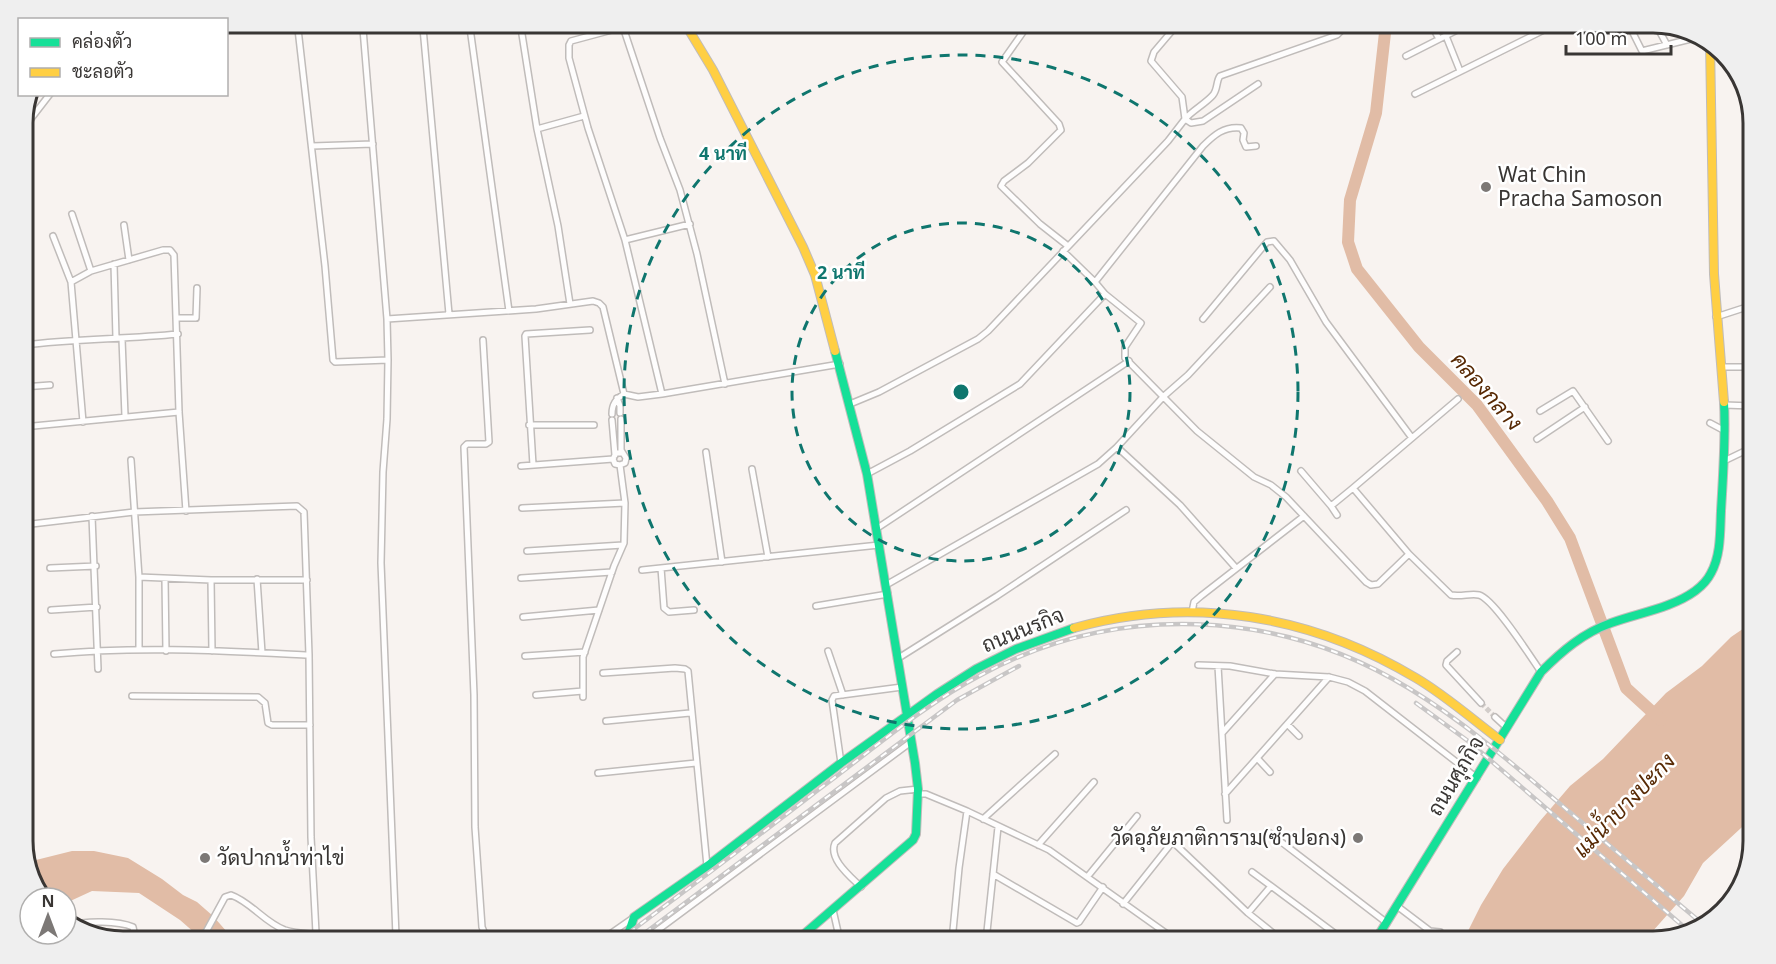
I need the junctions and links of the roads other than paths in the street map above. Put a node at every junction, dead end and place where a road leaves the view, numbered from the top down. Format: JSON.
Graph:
{"nodes":[{"id":1,"x":298,"y":33,"type":"edge"},
{"id":2,"x":363,"y":33,"type":"edge"},
{"id":3,"x":423,"y":33,"type":"edge"},
{"id":4,"x":471,"y":33,"type":"edge"},
{"id":5,"x":522,"y":33,"type":"edge"},
{"id":6,"x":601,"y":33,"type":"edge"},
{"id":7,"x":625,"y":33,"type":"edge"},
{"id":8,"x":690,"y":33,"type":"edge"},
{"id":9,"x":1023,"y":33,"type":"edge"},
{"id":10,"x":1171,"y":33,"type":"edge"},
{"id":11,"x":1339,"y":33,"type":"edge"},
{"id":12,"x":1436,"y":33,"type":"edge"},
{"id":13,"x":1452,"y":33,"type":"edge"},
{"id":14,"x":1538,"y":33,"type":"edge"},
{"id":15,"x":1633,"y":33,"type":"edge"},
{"id":16,"x":1661,"y":34,"type":"edge"},
{"id":17,"x":1446,"y":36,"type":"junction"},
{"id":18,"x":1439,"y":39,"type":"junction"},
{"id":19,"x":1687,"y":40,"type":"edge"},
{"id":20,"x":1667,"y":45,"type":"junction"},
{"id":21,"x":1710,"y":54,"type":"edge"},
{"id":22,"x":1406,"y":56,"type":"dead end"},
{"id":23,"x":1460,"y":71,"type":"junction"},
{"id":24,"x":1258,"y":84,"type":"dead end"},
{"id":25,"x":1415,"y":94,"type":"dead end"},
{"id":26,"x":48,"y":96,"type":"edge"},
{"id":27,"x":33,"y":116,"type":"edge"},
{"id":28,"x":584,"y":116,"type":"junction"},
{"id":29,"x":1185,"y":119,"type":"junction"},
{"id":30,"x":537,"y":129,"type":"junction"},
{"id":31,"x":373,"y":144,"type":"junction"},
{"id":32,"x":312,"y":146,"type":"junction"},
{"id":33,"x":1257,"y":146,"type":"dead end"},
{"id":34,"x":72,"y":214,"type":"dead end"},
{"id":35,"x":690,"y":224,"type":"junction"},
{"id":36,"x":124,"y":225,"type":"dead end"},
{"id":37,"x":53,"y":236,"type":"dead end"},
{"id":38,"x":625,"y":240,"type":"junction"},
{"id":39,"x":1065,"y":249,"type":"junction"},
{"id":40,"x":129,"y":260,"type":"junction"},
{"id":41,"x":114,"y":264,"type":"junction"},
{"id":42,"x":91,"y":271,"type":"junction"},
{"id":43,"x":71,"y":282,"type":"junction"},
{"id":44,"x":1095,"y":282,"type":"junction"},
{"id":45,"x":1270,"y":287,"type":"dead end"},
{"id":46,"x":197,"y":288,"type":"dead end"},
{"id":47,"x":1105,"y":294,"type":"junction"},
{"id":48,"x":570,"y":304,"type":"junction"},
{"id":49,"x":1743,"y":308,"type":"edge"},
{"id":50,"x":509,"y":311,"type":"junction"},
{"id":51,"x":449,"y":314,"type":"junction"},
{"id":52,"x":1716,"y":317,"type":"junction"},
{"id":53,"x":176,"y":318,"type":"junction"},
{"id":54,"x":387,"y":319,"type":"junction"},
{"id":55,"x":1203,"y":319,"type":"dead end"},
{"id":56,"x":590,"y":330,"type":"dead end"},
{"id":57,"x":177,"y":334,"type":"junction"},
{"id":58,"x":119,"y":338,"type":"junction"},
{"id":59,"x":76,"y":339,"type":"junction"},
{"id":60,"x":483,"y":340,"type":"dead end"},
{"id":61,"x":33,"y":344,"type":"edge"},
{"id":62,"x":388,"y":360,"type":"junction"},
{"id":63,"x":1128,"y":361,"type":"junction"},
{"id":64,"x":840,"y":364,"type":"junction"},
{"id":65,"x":1722,"y":367,"type":"junction"},
{"id":66,"x":1743,"y":367,"type":"edge"},
{"id":67,"x":725,"y":384,"type":"junction"},
{"id":68,"x":50,"y":385,"type":"dead end"},
{"id":69,"x":33,"y":386,"type":"edge"},
{"id":70,"x":624,"y":393,"type":"junction"},
{"id":71,"x":662,"y":394,"type":"junction"},
{"id":72,"x":1164,"y":396,"type":"junction"},
{"id":73,"x":617,"y":398,"type":"junction"},
{"id":74,"x":1458,"y":399,"type":"dead end"},
{"id":75,"x":850,"y":404,"type":"junction"},
{"id":76,"x":1724,"y":405,"type":"junction"},
{"id":77,"x":1743,"y":406,"type":"edge"},
{"id":78,"x":1585,"y":407,"type":"junction"},
{"id":79,"x":1540,"y":411,"type":"dead end"},
{"id":80,"x":179,"y":412,"type":"junction"},
{"id":81,"x":125,"y":416,"type":"junction"},
{"id":82,"x":83,"y":422,"type":"junction"},
{"id":83,"x":1710,"y":423,"type":"dead end"},
{"id":84,"x":529,"y":425,"type":"junction"},
{"id":85,"x":594,"y":425,"type":"dead end"},
{"id":86,"x":33,"y":427,"type":"edge"},
{"id":87,"x":1725,"y":431,"type":"junction"},
{"id":88,"x":1412,"y":438,"type":"junction"},
{"id":89,"x":1537,"y":439,"type":"dead end"},
{"id":90,"x":1608,"y":441,"type":"dead end"},
{"id":91,"x":1117,"y":447,"type":"junction"},
{"id":92,"x":706,"y":452,"type":"dead end"},
{"id":93,"x":1743,"y":452,"type":"edge"},
{"id":94,"x":621,"y":453,"type":"junction"},
{"id":95,"x":614,"y":457,"type":"junction"},
{"id":96,"x":132,"y":460,"type":"dead end"},
{"id":97,"x":1724,"y":461,"type":"junction"},
{"id":98,"x":533,"y":465,"type":"junction"},
{"id":99,"x":620,"y":465,"type":"junction"},
{"id":100,"x":521,"y":466,"type":"dead end"},
{"id":101,"x":752,"y":469,"type":"dead end"},
{"id":102,"x":1301,"y":471,"type":"dead end"},
{"id":103,"x":867,"y":474,"type":"junction"},
{"id":104,"x":1353,"y":488,"type":"junction"},
{"id":105,"x":626,"y":503,"type":"junction"},
{"id":106,"x":1330,"y":506,"type":"junction"},
{"id":107,"x":522,"y":508,"type":"dead end"},
{"id":108,"x":1126,"y":510,"type":"dead end"},
{"id":109,"x":186,"y":511,"type":"junction"},
{"id":110,"x":134,"y":512,"type":"junction"},
{"id":111,"x":1337,"y":515,"type":"dead end"},
{"id":112,"x":92,"y":516,"type":"junction"},
{"id":113,"x":1304,"y":516,"type":"junction"},
{"id":114,"x":33,"y":524,"type":"edge"},
{"id":115,"x":876,"y":529,"type":"junction"},
{"id":116,"x":879,"y":545,"type":"junction"},
{"id":117,"x":622,"y":546,"type":"junction"},
{"id":118,"x":527,"y":550,"type":"dead end"},
{"id":119,"x":1409,"y":554,"type":"junction"},
{"id":120,"x":768,"y":557,"type":"junction"},
{"id":121,"x":722,"y":562,"type":"junction"},
{"id":122,"x":96,"y":566,"type":"junction"},
{"id":123,"x":50,"y":568,"type":"dead end"},
{"id":124,"x":661,"y":568,"type":"junction"},
{"id":125,"x":1236,"y":568,"type":"junction"},
{"id":126,"x":642,"y":570,"type":"dead end"},
{"id":127,"x":612,"y":572,"type":"junction"},
{"id":128,"x":140,"y":576,"type":"junction"},
{"id":129,"x":520,"y":578,"type":"dead end"},
{"id":130,"x":165,"y":579,"type":"junction"},
{"id":131,"x":257,"y":579,"type":"junction"},
{"id":132,"x":211,"y":580,"type":"junction"},
{"id":133,"x":306,"y":580,"type":"junction"},
{"id":134,"x":886,"y":585,"type":"junction"},
{"id":135,"x":888,"y":594,"type":"junction"},
{"id":136,"x":816,"y":606,"type":"dead end"},
{"id":137,"x":97,"y":607,"type":"junction"},
{"id":138,"x":51,"y":610,"type":"dead end"},
{"id":139,"x":599,"y":610,"type":"junction"},
{"id":140,"x":694,"y":610,"type":"dead end"},
{"id":141,"x":1192,"y":612,"type":"junction"},
{"id":142,"x":523,"y":617,"type":"dead end"},
{"id":143,"x":98,"y":650,"type":"junction"},
{"id":144,"x":139,"y":650,"type":"junction"},
{"id":145,"x":166,"y":651,"type":"junction"},
{"id":146,"x":212,"y":651,"type":"junction"},
{"id":147,"x":828,"y":651,"type":"dead end"},
{"id":148,"x":585,"y":652,"type":"junction"},
{"id":149,"x":1457,"y":652,"type":"dead end"},
{"id":150,"x":262,"y":653,"type":"junction"},
{"id":151,"x":54,"y":654,"type":"dead end"},
{"id":152,"x":309,"y":655,"type":"junction"},
{"id":153,"x":525,"y":656,"type":"dead end"},
{"id":154,"x":897,"y":659,"type":"junction"},
{"id":155,"x":1198,"y":665,"type":"dead end"},
{"id":156,"x":1218,"y":666,"type":"junction"},
{"id":157,"x":98,"y":669,"type":"dead end"},
{"id":158,"x":1541,"y":672,"type":"junction"},
{"id":159,"x":603,"y":673,"type":"dead end"},
{"id":160,"x":1275,"y":674,"type":"junction"},
{"id":161,"x":1329,"y":677,"type":"junction"},
{"id":162,"x":902,"y":687,"type":"junction"},
{"id":163,"x":536,"y":695,"type":"dead end"},
{"id":164,"x":843,"y":695,"type":"junction"},
{"id":165,"x":132,"y":696,"type":"dead end"},
{"id":166,"x":1481,"y":703,"type":"tunnel mouth"},
{"id":167,"x":690,"y":712,"type":"junction"},
{"id":168,"x":907,"y":717,"type":"junction"},
{"id":169,"x":1495,"y":717,"type":"tunnel mouth"},
{"id":170,"x":606,"y":721,"type":"dead end"},
{"id":171,"x":1287,"y":724,"type":"junction"},
{"id":172,"x":310,"y":725,"type":"junction"},
{"id":173,"x":1507,"y":728,"type":"junction"},
{"id":174,"x":1223,"y":732,"type":"junction"},
{"id":175,"x":1299,"y":736,"type":"dead end"},
{"id":176,"x":1500,"y":740,"type":"junction"},
{"id":177,"x":911,"y":742,"type":"junction"},
{"id":178,"x":1055,"y":754,"type":"dead end"},
{"id":179,"x":1257,"y":758,"type":"junction"},
{"id":180,"x":696,"y":763,"type":"junction"},
{"id":181,"x":841,"y":763,"type":"junction"},
{"id":182,"x":1270,"y":772,"type":"dead end"},
{"id":183,"x":598,"y":774,"type":"dead end"},
{"id":184,"x":1477,"y":778,"type":"junction"},
{"id":185,"x":1094,"y":782,"type":"dead end"},
{"id":186,"x":917,"y":791,"type":"junction"},
{"id":187,"x":1225,"y":794,"type":"junction"},
{"id":188,"x":967,"y":811,"type":"junction"},
{"id":189,"x":1137,"y":816,"type":"dead end"},
{"id":190,"x":983,"y":819,"type":"junction"},
{"id":191,"x":1227,"y":820,"type":"dead end"},
{"id":192,"x":998,"y":827,"type":"junction"},
{"id":193,"x":1267,"y":831,"type":"dead end"},
{"id":194,"x":1038,"y":844,"type":"junction"},
{"id":195,"x":707,"y":866,"type":"junction"},
{"id":196,"x":1252,"y":872,"type":"dead end"},
{"id":197,"x":993,"y":874,"type":"junction"},
{"id":198,"x":1088,"y":876,"type":"junction"},
{"id":199,"x":1271,"y":886,"type":"junction"},
{"id":200,"x":861,"y":887,"type":"junction"},
{"id":201,"x":1103,"y":887,"type":"junction"},
{"id":202,"x":1124,"y":904,"type":"junction"},
{"id":203,"x":1397,"y":906,"type":"junction"},
{"id":204,"x":833,"y":910,"type":"junction"},
{"id":205,"x":1248,"y":913,"type":"junction"},
{"id":206,"x":634,"y":917,"type":"junction"},
{"id":207,"x":86,"y":923,"type":"edge"},
{"id":208,"x":1386,"y":923,"type":"junction"},
{"id":209,"x":134,"y":931,"type":"edge"},
{"id":210,"x":208,"y":931,"type":"edge"},
{"id":211,"x":288,"y":931,"type":"edge"},
{"id":212,"x":316,"y":931,"type":"edge"},
{"id":213,"x":396,"y":931,"type":"edge"},
{"id":214,"x":484,"y":931,"type":"edge"},
{"id":215,"x":615,"y":931,"type":"edge"},
{"id":216,"x":630,"y":931,"type":"edge"},
{"id":217,"x":658,"y":931,"type":"edge"},
{"id":218,"x":808,"y":931,"type":"edge"},
{"id":219,"x":838,"y":931,"type":"edge"},
{"id":220,"x":953,"y":931,"type":"edge"},
{"id":221,"x":987,"y":931,"type":"edge"},
{"id":222,"x":1162,"y":931,"type":"edge"},
{"id":223,"x":1270,"y":931,"type":"edge"},
{"id":224,"x":1330,"y":931,"type":"edge"},
{"id":225,"x":1381,"y":931,"type":"edge"},
{"id":226,"x":1430,"y":931,"type":"edge"}],
"edges":[{"from":1,"to":32,"type":"street"},
{"from":2,"to":31,"type":"street"},
{"from":3,"to":51,"type":"street"},
{"from":4,"to":50,"type":"street"},
{"from":5,"to":30,"type":"street"},
{"from":6,"to":28,"type":"street"},
{"from":7,"to":35,"type":"street"},
{"from":8,"to":64,"type":"street"},
{"from":9,"to":39,"type":"street"},
{"from":10,"to":29,"type":"street"},
{"from":11,"to":29,"type":"street"},
{"from":12,"to":18,"type":"street"},
{"from":13,"to":17,"type":"street"},
{"from":14,"to":23,"type":"street"},
{"from":15,"to":20,"type":"street"},
{"from":16,"to":20,"type":"street"},
{"from":17,"to":18,"type":"street"},
{"from":17,"to":23,"type":"street"},
{"from":18,"to":22,"type":"street"},
{"from":19,"to":20,"type":"street"},
{"from":21,"to":52,"type":"street","name":"ถนนศุภกิจ"},
{"from":23,"to":25,"type":"street"},
{"from":24,"to":29,"type":"street"},
{"from":26,"to":27,"type":"street"},
{"from":28,"to":30,"type":"street"},
{"from":28,"to":38,"type":"street"},
{"from":29,"to":39,"type":"street"},
{"from":30,"to":48,"type":"street"},
{"from":31,"to":32,"type":"street"},
{"from":31,"to":54,"type":"street"},
{"from":32,"to":62,"type":"street"},
{"from":33,"to":44,"type":"street"},
{"from":34,"to":42,"type":"street"},
{"from":35,"to":38,"type":"street"},
{"from":35,"to":67,"type":"street"},
{"from":36,"to":40,"type":"street"},
{"from":37,"to":43,"type":"street"},
{"from":38,"to":71,"type":"street"},
{"from":39,"to":44,"type":"street"},
{"from":39,"to":75,"type":"street"},
{"from":40,"to":41,"type":"street"},
{"from":40,"to":53,"type":"street"},
{"from":41,"to":42,"type":"street"},
{"from":41,"to":58,"type":"street"},
{"from":42,"to":43,"type":"street"},
{"from":43,"to":59,"type":"street"},
{"from":44,"to":47,"type":"street"},
{"from":45,"to":72,"type":"street"},
{"from":46,"to":53,"type":"street"},
{"from":47,"to":63,"type":"street"},
{"from":47,"to":103,"type":"street"},
{"from":48,"to":50,"type":"street"},
{"from":48,"to":70,"type":"street"},
{"from":49,"to":52,"type":"street"},
{"from":50,"to":51,"type":"street"},
{"from":51,"to":54,"type":"street"},
{"from":52,"to":65,"type":"street","name":"ถนนศุภกิจ"},
{"from":53,"to":57,"type":"street"},
{"from":54,"to":62,"type":"street"},
{"from":55,"to":88,"type":"street"},
{"from":56,"to":84,"type":"street"},
{"from":57,"to":58,"type":"street"},
{"from":57,"to":80,"type":"street"},
{"from":58,"to":59,"type":"street"},
{"from":58,"to":81,"type":"street"},
{"from":59,"to":61,"type":"street"},
{"from":59,"to":82,"type":"street"},
{"from":60,"to":214,"type":"street"},
{"from":62,"to":213,"type":"street"},
{"from":63,"to":72,"type":"street"},
{"from":63,"to":115,"type":"street"},
{"from":64,"to":67,"type":"street"},
{"from":64,"to":75,"type":"street"},
{"from":65,"to":66,"type":"street"},
{"from":65,"to":76,"type":"street","name":"ถนนศุภกิจ"},
{"from":67,"to":71,"type":"street"},
{"from":68,"to":69,"type":"street"},
{"from":70,"to":71,"type":"street"},
{"from":70,"to":73,"type":"street"},
{"from":72,"to":91,"type":"street"},
{"from":72,"to":113,"type":"street"},
{"from":73,"to":94,"type":"street"},
{"from":73,"to":95,"type":"street"},
{"from":74,"to":88,"type":"street"},
{"from":75,"to":103,"type":"street"},
{"from":76,"to":77,"type":"street"},
{"from":76,"to":87,"type":"street","name":"ถนนศุภกิจ"},
{"from":78,"to":79,"type":"street"},
{"from":78,"to":89,"type":"street"},
{"from":78,"to":90,"type":"street"},
{"from":80,"to":81,"type":"street"},
{"from":80,"to":109,"type":"street"},
{"from":81,"to":82,"type":"street"},
{"from":82,"to":86,"type":"street"},
{"from":83,"to":87,"type":"street"},
{"from":84,"to":85,"type":"street"},
{"from":84,"to":98,"type":"street"},
{"from":87,"to":97,"type":"street","name":"ถนนศุภกิจ"},
{"from":88,"to":104,"type":"street"},
{"from":91,"to":125,"type":"street"},
{"from":91,"to":134,"type":"street"},
{"from":92,"to":121,"type":"street"},
{"from":93,"to":97,"type":"street"},
{"from":94,"to":95,"type":"street"},
{"from":94,"to":99,"type":"street"},
{"from":95,"to":98,"type":"street"},
{"from":95,"to":99,"type":"street"},
{"from":96,"to":110,"type":"street"},
{"from":97,"to":158,"type":"street","name":"ถนนศุภกิจ"},
{"from":98,"to":100,"type":"street"},
{"from":99,"to":105,"type":"street"},
{"from":101,"to":120,"type":"street"},
{"from":102,"to":106,"type":"street"},
{"from":103,"to":115,"type":"street"},
{"from":104,"to":106,"type":"street"},
{"from":104,"to":119,"type":"street"},
{"from":105,"to":107,"type":"street"},
{"from":105,"to":117,"type":"street"},
{"from":106,"to":111,"type":"street"},
{"from":108,"to":154,"type":"street"},
{"from":109,"to":110,"type":"street"},
{"from":109,"to":133,"type":"street"},
{"from":110,"to":112,"type":"street"},
{"from":110,"to":128,"type":"street"},
{"from":112,"to":114,"type":"street"},
{"from":112,"to":122,"type":"street"},
{"from":113,"to":119,"type":"street"},
{"from":113,"to":125,"type":"street"},
{"from":115,"to":116,"type":"street"},
{"from":116,"to":120,"type":"street"},
{"from":116,"to":134,"type":"street"},
{"from":117,"to":118,"type":"street"},
{"from":117,"to":127,"type":"street"},
{"from":119,"to":158,"type":"street"},
{"from":120,"to":121,"type":"street"},
{"from":121,"to":124,"type":"street"},
{"from":122,"to":123,"type":"street"},
{"from":122,"to":137,"type":"street"},
{"from":124,"to":126,"type":"street"},
{"from":124,"to":140,"type":"street"},
{"from":125,"to":141,"type":"street"},
{"from":127,"to":129,"type":"street"},
{"from":127,"to":139,"type":"street"},
{"from":128,"to":130,"type":"street"},
{"from":128,"to":144,"type":"street"},
{"from":130,"to":132,"type":"street"},
{"from":130,"to":145,"type":"street"},
{"from":131,"to":132,"type":"street"},
{"from":131,"to":133,"type":"street"},
{"from":131,"to":150,"type":"street"},
{"from":132,"to":146,"type":"street"},
{"from":133,"to":152,"type":"street"},
{"from":134,"to":135,"type":"street"},
{"from":135,"to":136,"type":"street"},
{"from":135,"to":154,"type":"street"},
{"from":137,"to":138,"type":"street"},
{"from":137,"to":143,"type":"street"},
{"from":139,"to":142,"type":"street"},
{"from":139,"to":148,"type":"street"},
{"from":141,"to":168,"type":"street","name":"ถนนนรกิจ"},
{"from":141,"to":176,"type":"street","name":"ถนนนรกิจ"},
{"from":143,"to":144,"type":"street"},
{"from":143,"to":151,"type":"street"},
{"from":143,"to":157,"type":"street"},
{"from":144,"to":145,"type":"street"},
{"from":145,"to":146,"type":"street"},
{"from":146,"to":150,"type":"street"},
{"from":147,"to":164,"type":"street"},
{"from":148,"to":153,"type":"street"},
{"from":148,"to":163,"type":"street"},
{"from":149,"to":166,"type":"street"},
{"from":150,"to":152,"type":"street"},
{"from":152,"to":172,"type":"street"},
{"from":154,"to":162,"type":"street"},
{"from":155,"to":156,"type":"street"},
{"from":156,"to":160,"type":"street"},
{"from":156,"to":174,"type":"street"},
{"from":158,"to":173,"type":"street","name":"ถนนศุภกิจ"},
{"from":159,"to":167,"type":"street"},
{"from":160,"to":161,"type":"street"},
{"from":160,"to":174,"type":"street"},
{"from":161,"to":171,"type":"street"},
{"from":161,"to":184,"type":"street"},
{"from":162,"to":164,"type":"street"},
{"from":162,"to":168,"type":"street"},
{"from":164,"to":181,"type":"street"},
{"from":165,"to":172,"type":"street"},
{"from":167,"to":170,"type":"street"},
{"from":167,"to":180,"type":"street"},
{"from":168,"to":177,"type":"street"},
{"from":168,"to":181,"type":"street","name":"ถนนนรกิจ"},
{"from":169,"to":173,"type":"street"},
{"from":171,"to":175,"type":"street"},
{"from":171,"to":179,"type":"street"},
{"from":172,"to":212,"type":"street"},
{"from":173,"to":176,"type":"street","name":"ถนนศุภกิจ"},
{"from":174,"to":187,"type":"street"},
{"from":176,"to":184,"type":"street","name":"ถนนศุภกิจ"},
{"from":177,"to":186,"type":"street"},
{"from":177,"to":217,"type":"street"},
{"from":178,"to":190,"type":"street"},
{"from":179,"to":182,"type":"street"},
{"from":179,"to":187,"type":"street"},
{"from":180,"to":183,"type":"street"},
{"from":180,"to":195,"type":"street"},
{"from":181,"to":195,"type":"street","name":"ถนนนรกิจ"},
{"from":184,"to":203,"type":"street","name":"ถนนศุภกิจ"},
{"from":185,"to":194,"type":"street"},
{"from":186,"to":188,"type":"street"},
{"from":186,"to":200,"type":"street"},
{"from":186,"to":200,"type":"street"},
{"from":187,"to":191,"type":"street"},
{"from":188,"to":190,"type":"street"},
{"from":188,"to":220,"type":"street"},
{"from":189,"to":198,"type":"street"},
{"from":190,"to":192,"type":"street"},
{"from":192,"to":194,"type":"street"},
{"from":192,"to":197,"type":"street"},
{"from":193,"to":208,"type":"street"},
{"from":194,"to":198,"type":"street"},
{"from":195,"to":206,"type":"street","name":"ถนนนรกิจ"},
{"from":196,"to":199,"type":"street"},
{"from":197,"to":201,"type":"street"},
{"from":197,"to":221,"type":"street"},
{"from":198,"to":201,"type":"street"},
{"from":199,"to":205,"type":"street"},
{"from":199,"to":224,"type":"street"},
{"from":200,"to":204,"type":"street"},
{"from":201,"to":202,"type":"street"},
{"from":202,"to":205,"type":"street"},
{"from":202,"to":222,"type":"street"},
{"from":203,"to":208,"type":"street","name":"ถนนศุภกิจ"},
{"from":203,"to":226,"type":"street"},
{"from":204,"to":218,"type":"street"},
{"from":204,"to":219,"type":"street"},
{"from":205,"to":223,"type":"street"},
{"from":206,"to":215,"type":"street"},
{"from":206,"to":216,"type":"street"},
{"from":207,"to":209,"type":"street"},
{"from":208,"to":225,"type":"street","name":"ถนนศุภกิจ"},
{"from":210,"to":211,"type":"street"}]}
